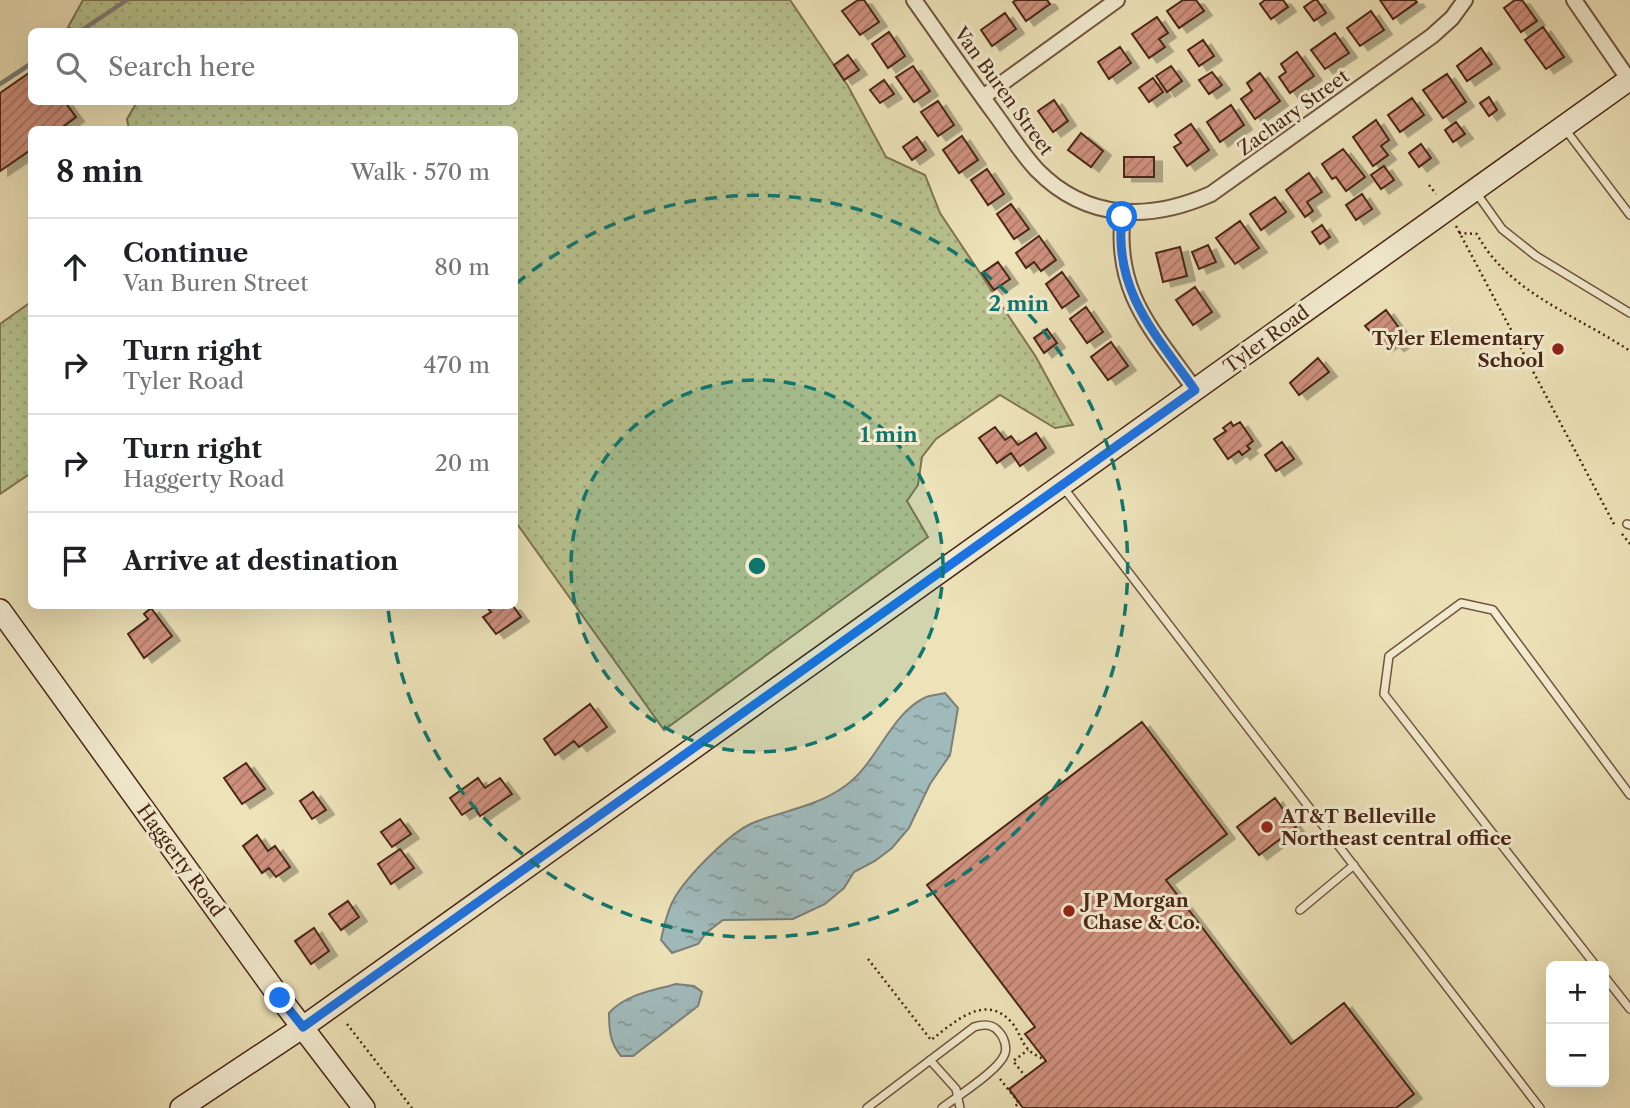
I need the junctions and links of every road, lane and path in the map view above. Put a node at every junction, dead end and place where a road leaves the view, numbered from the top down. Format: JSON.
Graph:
{"nodes":[{"id":1,"x":914,"y":0,"type":"edge"},
{"id":2,"x":1117,"y":0,"type":"edge"},
{"id":3,"x":1465,"y":0,"type":"edge"},
{"id":4,"x":1574,"y":0,"type":"edge"},
{"id":5,"x":1630,"y":79,"type":"edge"},
{"id":6,"x":983,"y":97,"type":"junction"},
{"id":7,"x":1563,"y":127,"type":"junction"},
{"id":8,"x":1429,"y":185,"type":"dead end"},
{"id":9,"x":1475,"y":190,"type":"junction"},
{"id":10,"x":1446,"y":211,"type":"junction"},
{"id":11,"x":1123,"y":212,"type":"junction"},
{"id":12,"x":1630,"y":215,"type":"edge"},
{"id":13,"x":1460,"y":233,"type":"junction"},
{"id":14,"x":1630,"y":313,"type":"edge"},
{"id":15,"x":1630,"y":351,"type":"edge"},
{"id":16,"x":1195,"y":390,"type":"junction"},
{"id":17,"x":1062,"y":485,"type":"junction"},
{"id":18,"x":1630,"y":544,"type":"edge"},
{"id":19,"x":0,"y":610,"type":"edge"},
{"id":20,"x":1630,"y":795,"type":"edge"},
{"id":21,"x":1354,"y":865,"type":"junction"},
{"id":22,"x":1300,"y":910,"type":"dead end"},
{"id":23,"x":868,"y":959,"type":"dead end"},
{"id":24,"x":1592,"y":961,"type":"edge"},
{"id":25,"x":1609,"y":982,"type":"edge"},
{"id":26,"x":1630,"y":1009,"type":"edge"},
{"id":27,"x":347,"y":1024,"type":"dead end"},
{"id":28,"x":303,"y":1027,"type":"junction"},
{"id":29,"x":1028,"y":1050,"type":"junction"},
{"id":30,"x":930,"y":1060,"type":"junction"},
{"id":31,"x":1013,"y":1061,"type":"junction"},
{"id":32,"x":1046,"y":1061,"type":"dead end"},
{"id":33,"x":1007,"y":1068,"type":"dead end"},
{"id":34,"x":998,"y":1076,"type":"dead end"},
{"id":35,"x":1026,"y":1077,"type":"dead end"},
{"id":36,"x":957,"y":1096,"type":"junction"},
{"id":37,"x":181,"y":1108,"type":"edge"},
{"id":38,"x":364,"y":1108,"type":"edge"},
{"id":39,"x":412,"y":1108,"type":"edge"},
{"id":40,"x":867,"y":1108,"type":"edge"},
{"id":41,"x":942,"y":1108,"type":"edge"},
{"id":42,"x":961,"y":1108,"type":"edge"},
{"id":43,"x":1013,"y":1108,"type":"edge"},
{"id":44,"x":1540,"y":1108,"type":"edge"}],
"edges":[{"from":1,"to":6,"type":"street","name":"Van Buren Street"},
{"from":2,"to":6,"type":"street"},
{"from":3,"to":11,"type":"street","name":"Zachary Street"},
{"from":4,"to":5,"type":"street"},
{"from":5,"to":7,"type":"street","name":"Tyler Road"},
{"from":6,"to":11,"type":"street","name":"Van Buren Street"},
{"from":7,"to":9,"type":"street","name":"Tyler Road"},
{"from":7,"to":12,"type":"lane"},
{"from":8,"to":10,"type":"path"},
{"from":9,"to":10,"type":"street","name":"Tyler Road"},
{"from":9,"to":14,"type":"lane"},
{"from":10,"to":13,"type":"path"},
{"from":10,"to":16,"type":"street","name":"Tyler Road"},
{"from":11,"to":16,"type":"street"},
{"from":13,"to":15,"type":"path"},
{"from":13,"to":18,"type":"path"},
{"from":16,"to":17,"type":"street","name":"Tyler Road"},
{"from":17,"to":21,"type":"lane"},
{"from":17,"to":28,"type":"street","name":"Tyler Road"},
{"from":19,"to":28,"type":"street","name":"Haggerty Road"},
{"from":20,"to":24,"type":"lane"},
{"from":21,"to":22,"type":"lane"},
{"from":21,"to":44,"type":"lane"},
{"from":23,"to":29,"type":"path"},
{"from":25,"to":26,"type":"lane"},
{"from":27,"to":39,"type":"path"},
{"from":28,"to":37,"type":"street","name":"Tyler Road"},
{"from":28,"to":38,"type":"street","name":"Haggerty Road"},
{"from":29,"to":31,"type":"path"},
{"from":29,"to":32,"type":"path"},
{"from":30,"to":36,"type":"lane"},
{"from":30,"to":36,"type":"lane"},
{"from":30,"to":40,"type":"lane"},
{"from":31,"to":33,"type":"path"},
{"from":31,"to":35,"type":"path"},
{"from":34,"to":43,"type":"path"},
{"from":36,"to":41,"type":"lane"},
{"from":36,"to":42,"type":"lane"}]}
